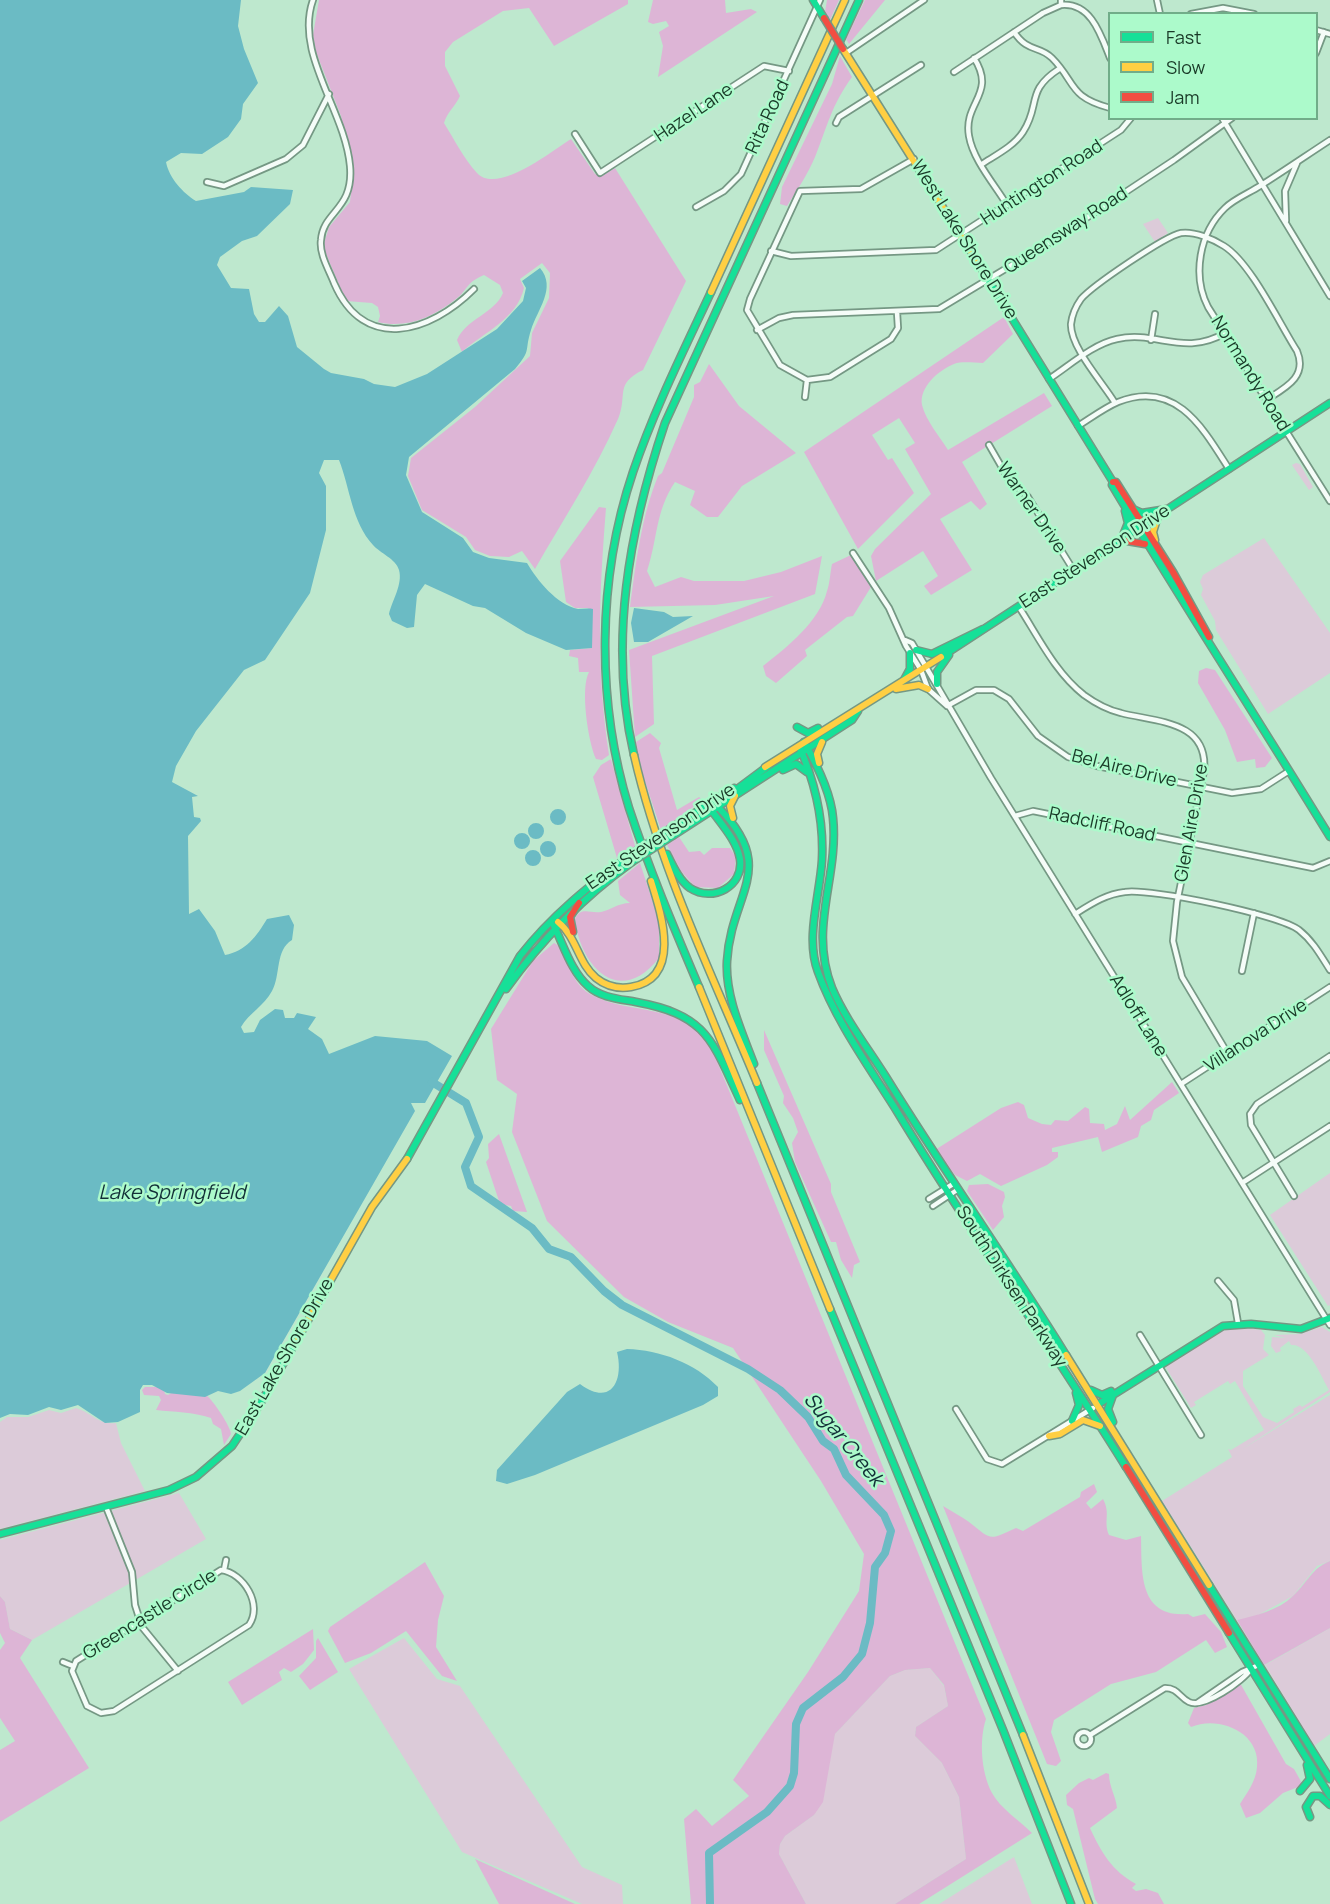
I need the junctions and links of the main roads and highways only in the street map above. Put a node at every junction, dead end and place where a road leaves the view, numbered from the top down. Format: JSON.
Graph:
{"nodes":[{"id":1,"x":813,"y":0,"type":"edge"},
{"id":2,"x":845,"y":0,"type":"edge"},
{"id":3,"x":859,"y":0,"type":"edge"},
{"id":4,"x":1330,"y":403,"type":"edge"},
{"id":5,"x":1113,"y":482,"type":"junction"},
{"id":6,"x":1123,"y":502,"type":"junction"},
{"id":7,"x":1132,"y":508,"type":"junction"},
{"id":8,"x":1167,"y":509,"type":"junction"},
{"id":9,"x":1158,"y":516,"type":"junction"},
{"id":10,"x":1141,"y":527,"type":"junction"},
{"id":11,"x":1120,"y":540,"type":"junction"},
{"id":12,"x":1149,"y":549,"type":"junction"},
{"id":13,"x":1173,"y":572,"type":"junction"},
{"id":14,"x":987,"y":628,"type":"junction"},
{"id":15,"x":1214,"y":648,"type":"junction"},
{"id":16,"x":954,"y":649,"type":"junction"},
{"id":17,"x":903,"y":682,"type":"junction"},
{"id":18,"x":937,"y":684,"type":"road end"},
{"id":19,"x":892,"y":689,"type":"junction"},
{"id":20,"x":928,"y":689,"type":"road end"},
{"id":21,"x":858,"y":711,"type":"junction"},
{"id":22,"x":850,"y":713,"type":"junction"},
{"id":23,"x":797,"y":727,"type":"dead end"},
{"id":24,"x":825,"y":738,"type":"junction"},
{"id":25,"x":801,"y":744,"type":"junction"},
{"id":26,"x":805,"y":751,"type":"junction"},
{"id":27,"x":768,"y":766,"type":"junction"},
{"id":28,"x":809,"y":775,"type":"junction"},
{"id":29,"x":637,"y":776,"type":"junction"},
{"id":30,"x":750,"y":786,"type":"junction"},
{"id":31,"x":735,"y":796,"type":"junction"},
{"id":32,"x":831,"y":807,"type":"junction"},
{"id":33,"x":628,"y":808,"type":"junction"},
{"id":34,"x":702,"y":808,"type":"junction"},
{"id":35,"x":715,"y":808,"type":"junction"},
{"id":36,"x":1330,"y":837,"type":"edge"},
{"id":37,"x":749,"y":880,"type":"junction"},
{"id":38,"x":579,"y":903,"type":"junction"},
{"id":39,"x":825,"y":905,"type":"junction"},
{"id":40,"x":551,"y":918,"type":"junction"},
{"id":41,"x":830,"y":919,"type":"dead end"},
{"id":42,"x":556,"y":924,"type":"junction"},
{"id":43,"x":585,"y":964,"type":"junction"},
{"id":44,"x":498,"y":999,"type":"junction"},
{"id":45,"x":469,"y":1052,"type":"joint"},
{"id":46,"x":772,"y":1122,"type":"junction"},
{"id":47,"x":768,"y":1157,"type":"junction"},
{"id":48,"x":1329,"y":1321,"type":"edge"},
{"id":49,"x":1063,"y":1366,"type":"junction"},
{"id":50,"x":1131,"y":1383,"type":"junction"},
{"id":51,"x":1088,"y":1388,"type":"junction"},
{"id":52,"x":1113,"y":1395,"type":"junction"},
{"id":53,"x":1097,"y":1405,"type":"junction"},
{"id":54,"x":1072,"y":1421,"type":"road end"},
{"id":55,"x":1100,"y":1426,"type":"junction"},
{"id":56,"x":1049,"y":1436,"type":"road end"},
{"id":57,"x":1127,"y":1452,"type":"junction"},
{"id":58,"x":0,"y":1534,"type":"edge"},
{"id":59,"x":1276,"y":1710,"type":"junction"},
{"id":60,"x":1330,"y":1779,"type":"edge"},
{"id":61,"x":1300,"y":1791,"type":"dead end"},
{"id":62,"x":1330,"y":1797,"type":"edge"},
{"id":63,"x":1330,"y":1805,"type":"edge"},
{"id":64,"x":1310,"y":1817,"type":"dead end"},
{"id":65,"x":1071,"y":1904,"type":"edge"},
{"id":66,"x":1089,"y":1904,"type":"edge"}],
"edges":[{"from":1,"to":5,"type":"main road","name":"West Lake Shore Drive","bridge":true},
{"from":2,"to":33,"type":"main road"},
{"from":3,"to":29,"type":"main road"},
{"from":4,"to":8,"type":"main road","name":"East Stevenson Drive"},
{"from":5,"to":6,"type":"main road","name":"West Lake Shore Drive"},
{"from":5,"to":7,"type":"main road","name":"West Lake Shore Drive"},
{"from":6,"to":10,"type":"main road","name":"West Lake Shore Drive"},
{"from":6,"to":11,"type":"main road"},
{"from":7,"to":8,"type":"main road"},
{"from":7,"to":10,"type":"main road","name":"West Lake Shore Drive"},
{"from":8,"to":9,"type":"main road","name":"East Stevenson Drive"},
{"from":9,"to":10,"type":"main road","name":"East Stevenson Drive"},
{"from":9,"to":13,"type":"main road"},
{"from":10,"to":11,"type":"main road","name":"East Stevenson Drive"},
{"from":10,"to":12,"type":"main road"},
{"from":10,"to":13,"type":"main road"},
{"from":11,"to":12,"type":"main road"},
{"from":11,"to":14,"type":"main road","name":"East Stevenson Drive"},
{"from":12,"to":15,"type":"main road"},
{"from":13,"to":15,"type":"main road"},
{"from":14,"to":16,"type":"main road","name":"East Stevenson Drive"},
{"from":14,"to":17,"type":"main road"},
{"from":15,"to":36,"type":"main road"},
{"from":16,"to":17,"type":"main road","name":"East Stevenson Drive"},
{"from":16,"to":18,"type":"main road"},
{"from":17,"to":19,"type":"main road","name":"East Stevenson Drive"},
{"from":19,"to":20,"type":"main road"},
{"from":19,"to":21,"type":"main road","name":"East Stevenson Drive"},
{"from":21,"to":22,"type":"main road","name":"East Stevenson Drive"},
{"from":21,"to":24,"type":"main road","name":"East Stevenson Drive"},
{"from":22,"to":23,"type":"main road"},
{"from":22,"to":25,"type":"main road","name":"East Stevenson Drive"},
{"from":24,"to":26,"type":"main road","name":"East Stevenson Drive"},
{"from":24,"to":32,"type":"main road"},
{"from":25,"to":26,"type":"main road","name":"South Dirksen Parkway"},
{"from":25,"to":27,"type":"main road","name":"East Stevenson Drive"},
{"from":26,"to":28,"type":"main road","name":"South Dirksen Parkway"},
{"from":26,"to":30,"type":"main road","name":"East Stevenson Drive"},
{"from":26,"to":32,"type":"main road","name":"South Dirksen Parkway"},
{"from":27,"to":34,"type":"main road","name":"East Stevenson Drive"},
{"from":27,"to":35,"type":"main road"},
{"from":28,"to":30,"type":"main road"},
{"from":28,"to":49,"type":"main road","name":"South Dirksen Parkway"},
{"from":29,"to":35,"type":"main road"},
{"from":29,"to":46,"type":"main road"},
{"from":30,"to":31,"type":"main road","name":"East Stevenson Drive"},
{"from":31,"to":35,"type":"main road","name":"East Stevenson Drive"},
{"from":31,"to":37,"type":"main road"},
{"from":32,"to":39,"type":"main road","name":"South Dirksen Parkway"},
{"from":33,"to":43,"type":"main road"},
{"from":33,"to":47,"type":"main road"},
{"from":34,"to":35,"type":"main road"},
{"from":34,"to":40,"type":"main road","name":"East Stevenson Drive","bridge":true},
{"from":35,"to":37,"type":"main road"},
{"from":35,"to":38,"type":"main road","name":"East Stevenson Drive","bridge":true},
{"from":37,"to":46,"type":"main road"},
{"from":38,"to":42,"type":"main road","name":"East Stevenson Drive"},
{"from":38,"to":43,"type":"main road"},
{"from":39,"to":41,"type":"main road"},
{"from":39,"to":51,"type":"main road","name":"South Dirksen Parkway"},
{"from":40,"to":42,"type":"main road"},
{"from":40,"to":44,"type":"main road","name":"East Stevenson Drive"},
{"from":42,"to":43,"type":"main road"},
{"from":42,"to":44,"type":"main road","name":"East Stevenson Drive"},
{"from":42,"to":47,"type":"main road"},
{"from":44,"to":45,"type":"main road","name":"East Stevenson Drive"},
{"from":45,"to":58,"type":"main road","name":"East Lake Shore Drive"},
{"from":46,"to":66,"type":"main road"},
{"from":47,"to":65,"type":"main road"},
{"from":48,"to":50,"type":"main road"},
{"from":49,"to":54,"type":"main road"},
{"from":49,"to":55,"type":"main road","name":"South Dirksen Parkway"},
{"from":50,"to":51,"type":"main road"},
{"from":50,"to":52,"type":"main road"},
{"from":51,"to":53,"type":"main road","name":"South Dirksen Parkway"},
{"from":52,"to":53,"type":"main road"},
{"from":52,"to":57,"type":"main road"},
{"from":53,"to":57,"type":"main road","name":"South Dirksen Parkway"},
{"from":55,"to":56,"type":"main road"},
{"from":55,"to":59,"type":"main road","name":"South Dirksen Parkway"},
{"from":57,"to":60,"type":"main road","name":"South Dirksen Parkway"},
{"from":59,"to":61,"type":"main road"},
{"from":59,"to":62,"type":"main road","name":"South Dirksen Parkway"},
{"from":63,"to":64,"type":"main road"}]}
